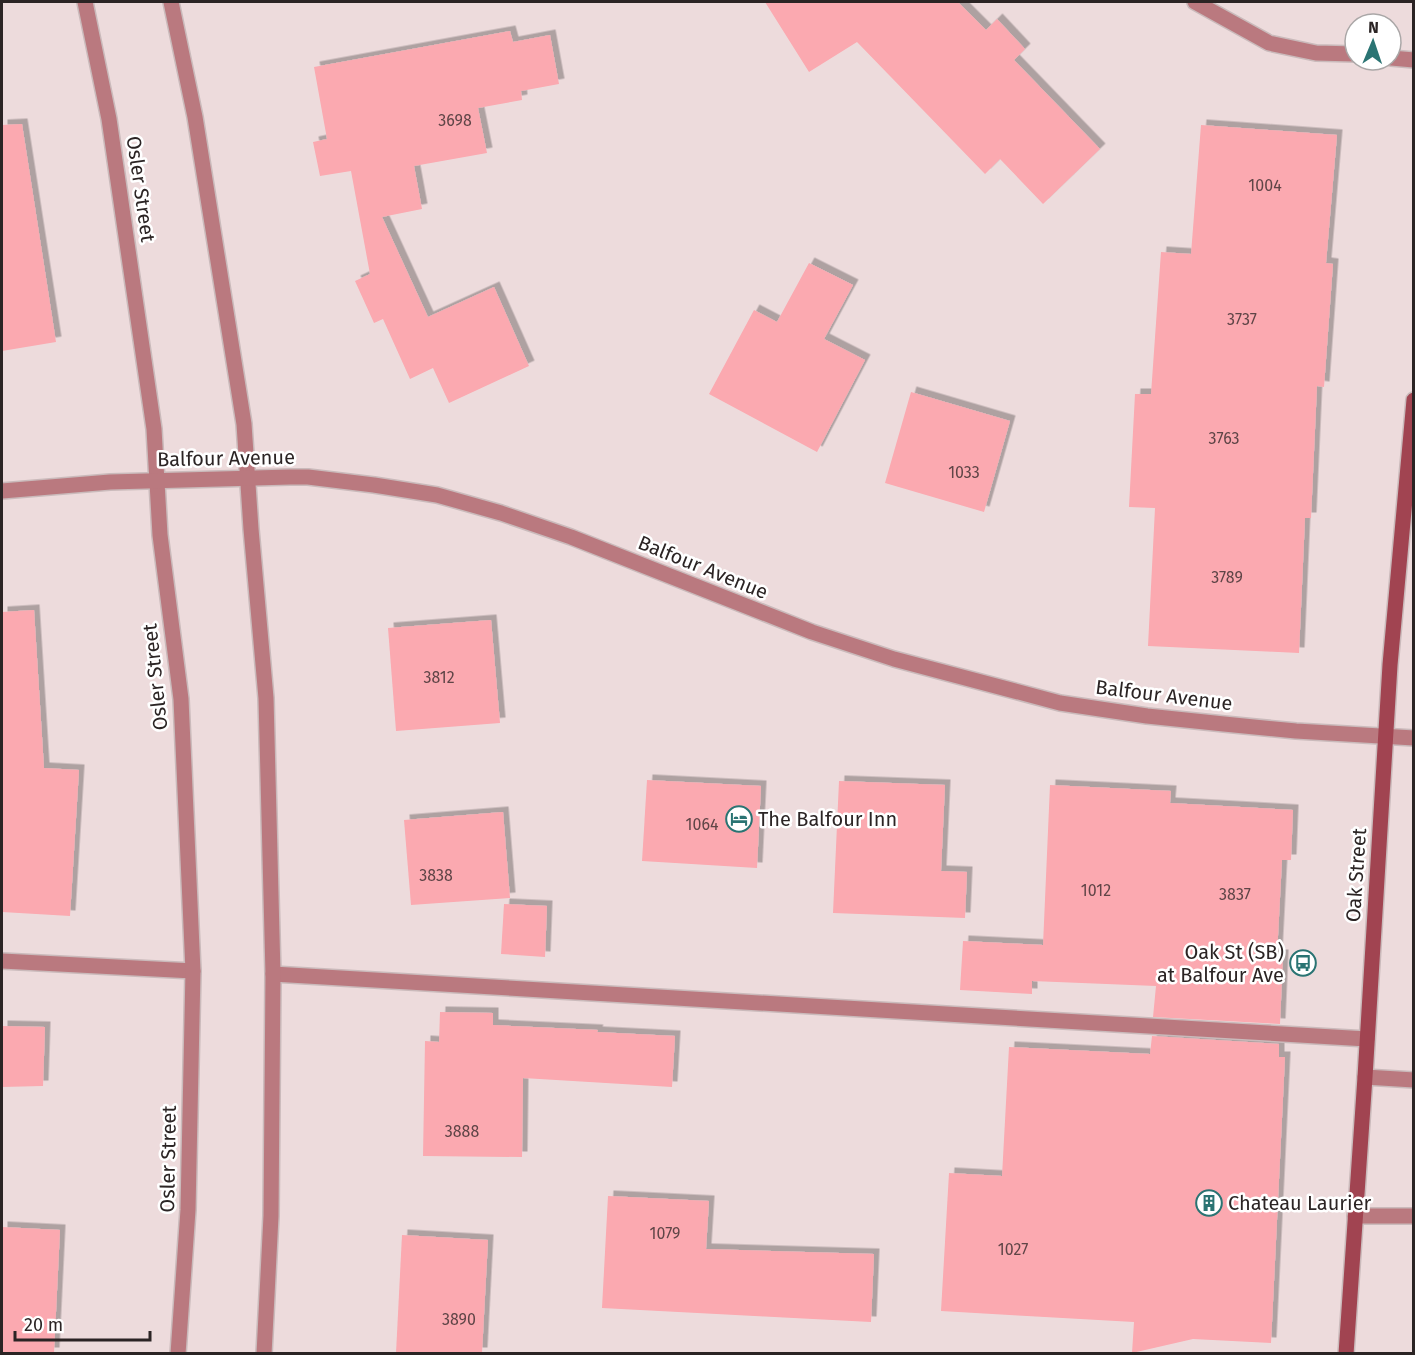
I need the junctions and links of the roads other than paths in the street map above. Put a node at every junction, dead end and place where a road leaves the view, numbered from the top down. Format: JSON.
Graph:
{"nodes":[{"id":1,"x":85,"y":2,"type":"edge"},
{"id":2,"x":171,"y":2,"type":"edge"},
{"id":3,"x":1195,"y":2,"type":"edge"},
{"id":4,"x":1343,"y":54,"type":"edge"},
{"id":5,"x":1413,"y":403,"type":"edge"},
{"id":6,"x":248,"y":478,"type":"junction"},
{"id":7,"x":157,"y":481,"type":"junction"},
{"id":8,"x":2,"y":491,"type":"edge"},
{"id":9,"x":1385,"y":737,"type":"junction"},
{"id":10,"x":1413,"y":738,"type":"edge"},
{"id":11,"x":2,"y":961,"type":"edge"},
{"id":12,"x":193,"y":971,"type":"junction"},
{"id":13,"x":273,"y":974,"type":"junction"},
{"id":14,"x":1367,"y":1039,"type":"junction"},
{"id":15,"x":1365,"y":1077,"type":"junction"},
{"id":16,"x":1413,"y":1080,"type":"edge"},
{"id":17,"x":1355,"y":1216,"type":"junction"},
{"id":18,"x":1413,"y":1216,"type":"edge"},
{"id":19,"x":178,"y":1353,"type":"edge"},
{"id":20,"x":264,"y":1353,"type":"edge"},
{"id":21,"x":1346,"y":1353,"type":"edge"}],
"edges":[{"from":1,"to":7,"type":"street","name":"Osler Street"},
{"from":2,"to":6,"type":"street"},
{"from":3,"to":4,"type":"street"},
{"from":5,"to":9,"type":"main road","name":"Oak Street"},
{"from":6,"to":7,"type":"street","name":"Balfour Avenue"},
{"from":6,"to":9,"type":"street","name":"Balfour Avenue"},
{"from":6,"to":13,"type":"street"},
{"from":7,"to":8,"type":"street","name":"Balfour Avenue"},
{"from":7,"to":12,"type":"street","name":"Osler Street"},
{"from":9,"to":10,"type":"street","name":"Balfour Avenue"},
{"from":9,"to":14,"type":"main road","name":"Oak Street"},
{"from":11,"to":12,"type":"street"},
{"from":12,"to":19,"type":"street","name":"Osler Street"},
{"from":13,"to":14,"type":"street"},
{"from":13,"to":20,"type":"street"},
{"from":14,"to":15,"type":"main road","name":"Oak Street"},
{"from":15,"to":16,"type":"street"},
{"from":15,"to":17,"type":"main road","name":"Oak Street"},
{"from":17,"to":18,"type":"street"},
{"from":17,"to":21,"type":"main road","name":"Oak Street"}]}
